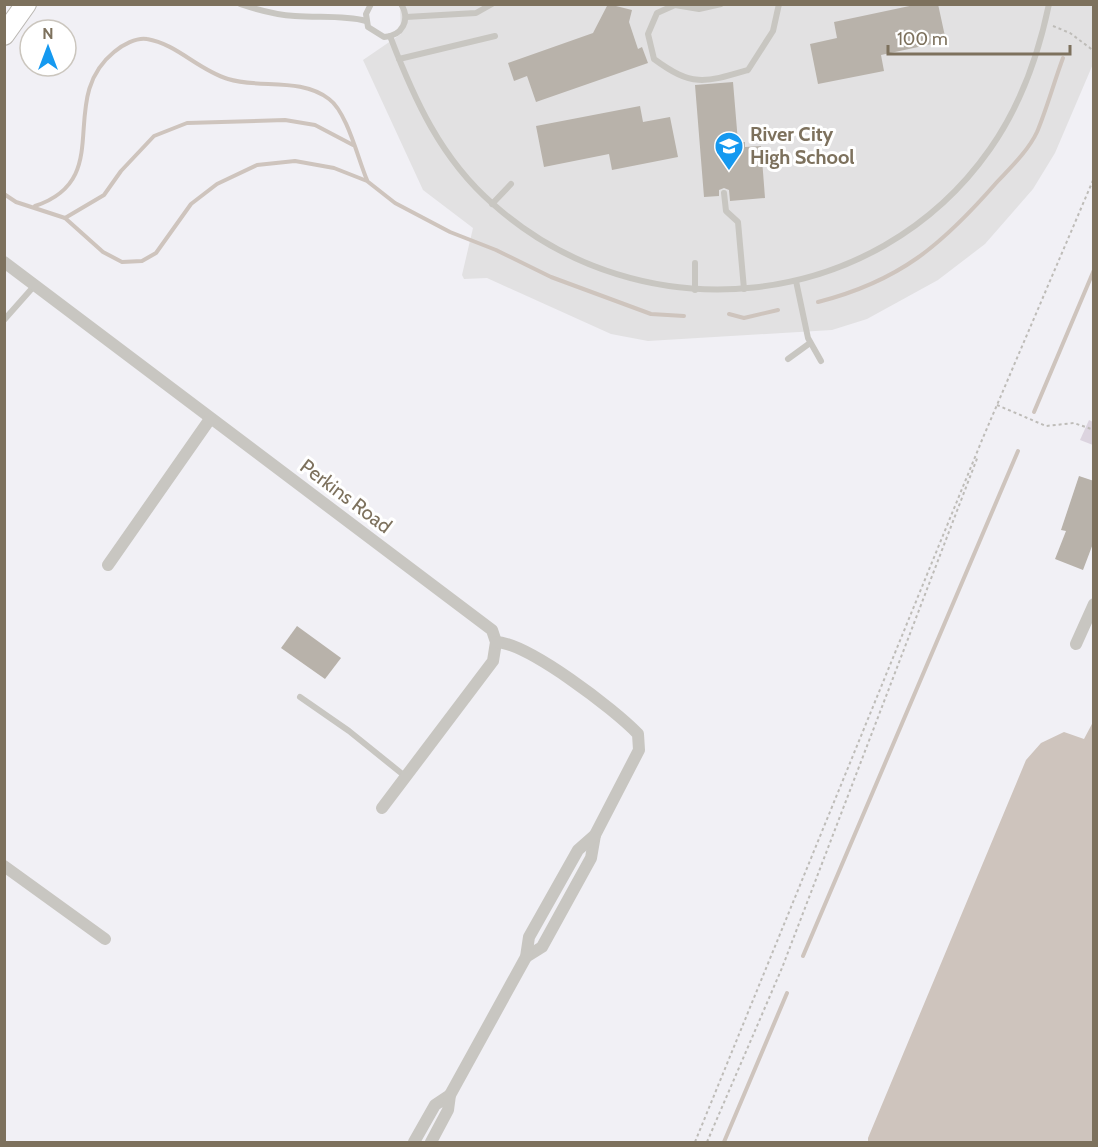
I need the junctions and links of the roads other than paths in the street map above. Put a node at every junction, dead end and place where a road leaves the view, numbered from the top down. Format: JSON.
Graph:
{"nodes":[{"id":1,"x":26,"y":4,"type":"edge"},
{"id":2,"x":240,"y":4,"type":"edge"},
{"id":3,"x":371,"y":4,"type":"edge"},
{"id":4,"x":401,"y":4,"type":"edge"},
{"id":5,"x":492,"y":4,"type":"edge"},
{"id":6,"x":722,"y":4,"type":"edge"},
{"id":7,"x":779,"y":4,"type":"edge"},
{"id":8,"x":1049,"y":4,"type":"edge"},
{"id":9,"x":406,"y":17,"type":"junction"},
{"id":10,"x":366,"y":21,"type":"junction"},
{"id":11,"x":4,"y":35,"type":"edge"},
{"id":12,"x":390,"y":36,"type":"junction"},
{"id":13,"x":495,"y":36,"type":"dead end"},
{"id":14,"x":399,"y":59,"type":"junction"},
{"id":15,"x":512,"y":184,"type":"dead end"},
{"id":16,"x":724,"y":193,"type":"dead end"},
{"id":17,"x":492,"y":204,"type":"junction"},
{"id":18,"x":4,"y":262,"type":"edge"},
{"id":19,"x":695,"y":263,"type":"dead end"},
{"id":20,"x":796,"y":281,"type":"junction"},
{"id":21,"x":35,"y":285,"type":"junction"},
{"id":22,"x":744,"y":289,"type":"junction"},
{"id":23,"x":695,"y":290,"type":"junction"},
{"id":24,"x":4,"y":320,"type":"edge"},
{"id":25,"x":810,"y":343,"type":"junction"},
{"id":26,"x":788,"y":359,"type":"dead end"},
{"id":27,"x":821,"y":361,"type":"dead end"},
{"id":28,"x":210,"y":419,"type":"junction"},
{"id":29,"x":108,"y":565,"type":"dead end"},
{"id":30,"x":1094,"y":604,"type":"edge"},
{"id":31,"x":496,"y":642,"type":"junction"},
{"id":32,"x":1076,"y":644,"type":"dead end"},
{"id":33,"x":300,"y":697,"type":"dead end"},
{"id":34,"x":406,"y":777,"type":"junction"},
{"id":35,"x":382,"y":808,"type":"dead end"},
{"id":36,"x":4,"y":866,"type":"edge"},
{"id":37,"x":105,"y":939,"type":"dead end"},
{"id":38,"x":450,"y":1095,"type":"junction"},
{"id":39,"x":414,"y":1143,"type":"edge"},
{"id":40,"x":431,"y":1143,"type":"edge"}],
"edges":[{"from":1,"to":11,"type":"main road"},
{"from":2,"to":10,"type":"lane"},
{"from":3,"to":10,"type":"lane"},
{"from":4,"to":9,"type":"lane"},
{"from":5,"to":9,"type":"lane"},
{"from":6,"to":7,"type":"lane"},
{"from":8,"to":20,"type":"lane"},
{"from":9,"to":12,"type":"lane"},
{"from":10,"to":12,"type":"lane"},
{"from":12,"to":14,"type":"lane"},
{"from":13,"to":14,"type":"lane"},
{"from":14,"to":17,"type":"lane"},
{"from":15,"to":17,"type":"lane"},
{"from":16,"to":22,"type":"lane"},
{"from":17,"to":23,"type":"lane"},
{"from":18,"to":21,"type":"street","name":"Perkins Road"},
{"from":19,"to":23,"type":"lane"},
{"from":20,"to":22,"type":"lane"},
{"from":20,"to":25,"type":"lane"},
{"from":21,"to":24,"type":"lane"},
{"from":21,"to":28,"type":"street","name":"Perkins Road"},
{"from":22,"to":23,"type":"lane"},
{"from":25,"to":26,"type":"lane"},
{"from":25,"to":27,"type":"lane"},
{"from":28,"to":29,"type":"street"},
{"from":28,"to":31,"type":"street","name":"Perkins Road"},
{"from":30,"to":32,"type":"street"},
{"from":31,"to":34,"type":"street"},
{"from":31,"to":38,"type":"street"},
{"from":33,"to":34,"type":"lane"},
{"from":34,"to":35,"type":"street"},
{"from":36,"to":37,"type":"street"},
{"from":38,"to":39,"type":"street"},
{"from":38,"to":40,"type":"street"}]}
